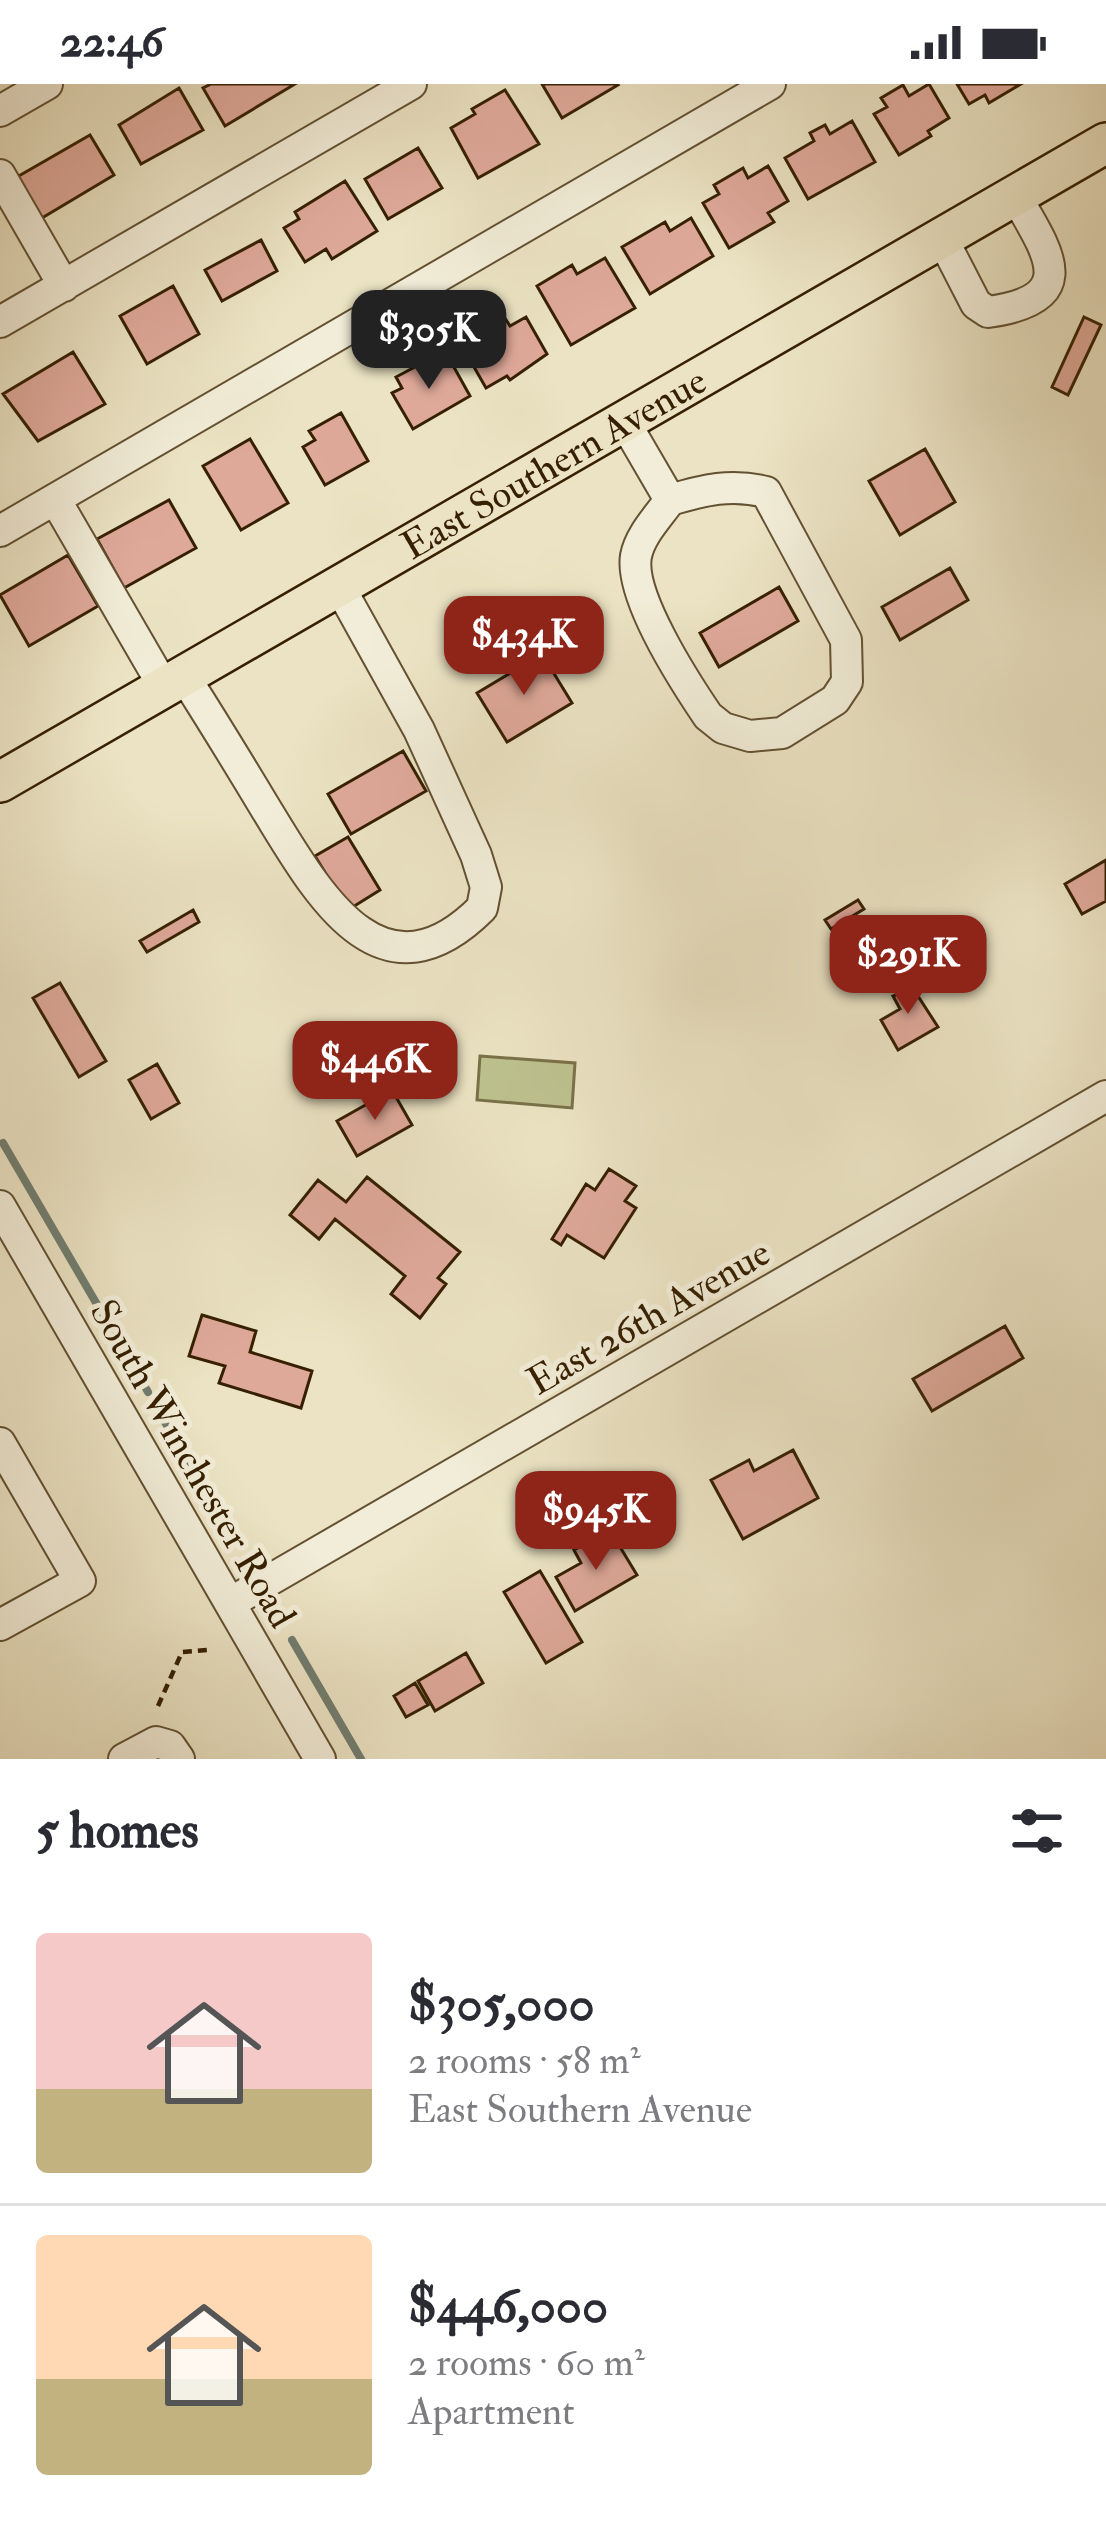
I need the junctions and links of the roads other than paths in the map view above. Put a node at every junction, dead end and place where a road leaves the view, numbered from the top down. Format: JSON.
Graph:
{"nodes":[{"id":1,"x":46,"y":84,"type":"edge"},
{"id":2,"x":411,"y":84,"type":"edge"},
{"id":3,"x":770,"y":84,"type":"edge"},
{"id":4,"x":0,"y":111,"type":"edge"},
{"id":5,"x":1106,"y":143,"type":"edge"},
{"id":6,"x":0,"y":175,"type":"edge"},
{"id":7,"x":1015,"y":195,"type":"junction"},
{"id":8,"x":942,"y":238,"type":"junction"},
{"id":9,"x":64,"y":286,"type":"junction"},
{"id":10,"x":0,"y":322,"type":"edge"},
{"id":11,"x":624,"y":421,"type":"junction"},
{"id":12,"x":55,"y":500,"type":"junction"},
{"id":13,"x":670,"y":500,"type":"junction"},
{"id":14,"x":0,"y":531,"type":"edge"},
{"id":15,"x":338,"y":586,"type":"junction"},
{"id":16,"x":174,"y":681,"type":"junction"},
{"id":17,"x":0,"y":782,"type":"edge"},
{"id":18,"x":1106,"y":1096,"type":"edge"},
{"id":19,"x":0,"y":1206,"type":"edge"},
{"id":20,"x":0,"y":1443,"type":"edge"},
{"id":21,"x":230,"y":1603,"type":"junction"},
{"id":22,"x":0,"y":1625,"type":"edge"},
{"id":23,"x":172,"y":1751,"type":"edge"},
{"id":24,"x":124,"y":1759,"type":"edge"},
{"id":25,"x":320,"y":1759,"type":"edge"}],
"edges":[{"from":1,"to":4,"type":"street"},
{"from":2,"to":9,"type":"street"},
{"from":3,"to":12,"type":"street"},
{"from":5,"to":7,"type":"main road","name":"East Southern Avenue"},
{"from":6,"to":9,"type":"street"},
{"from":7,"to":8,"type":"main road","name":"East Southern Avenue"},
{"from":7,"to":8,"type":"street"},
{"from":8,"to":11,"type":"main road","name":"East Southern Avenue"},
{"from":9,"to":10,"type":"street"},
{"from":11,"to":13,"type":"street"},
{"from":11,"to":15,"type":"main road","name":"East Southern Avenue"},
{"from":12,"to":14,"type":"street"},
{"from":12,"to":16,"type":"street"},
{"from":13,"to":13,"type":"street"},
{"from":15,"to":16,"type":"main road","name":"East Southern Avenue"},
{"from":15,"to":16,"type":"street"},
{"from":16,"to":17,"type":"main road","name":"East Southern Avenue"},
{"from":18,"to":21,"type":"street","name":"East 26th Avenue"},
{"from":19,"to":21,"type":"street","name":"South Winchester Road"},
{"from":20,"to":22,"type":"street"},
{"from":21,"to":25,"type":"street","name":"South Winchester Road"},
{"from":23,"to":24,"type":"street"}]}
